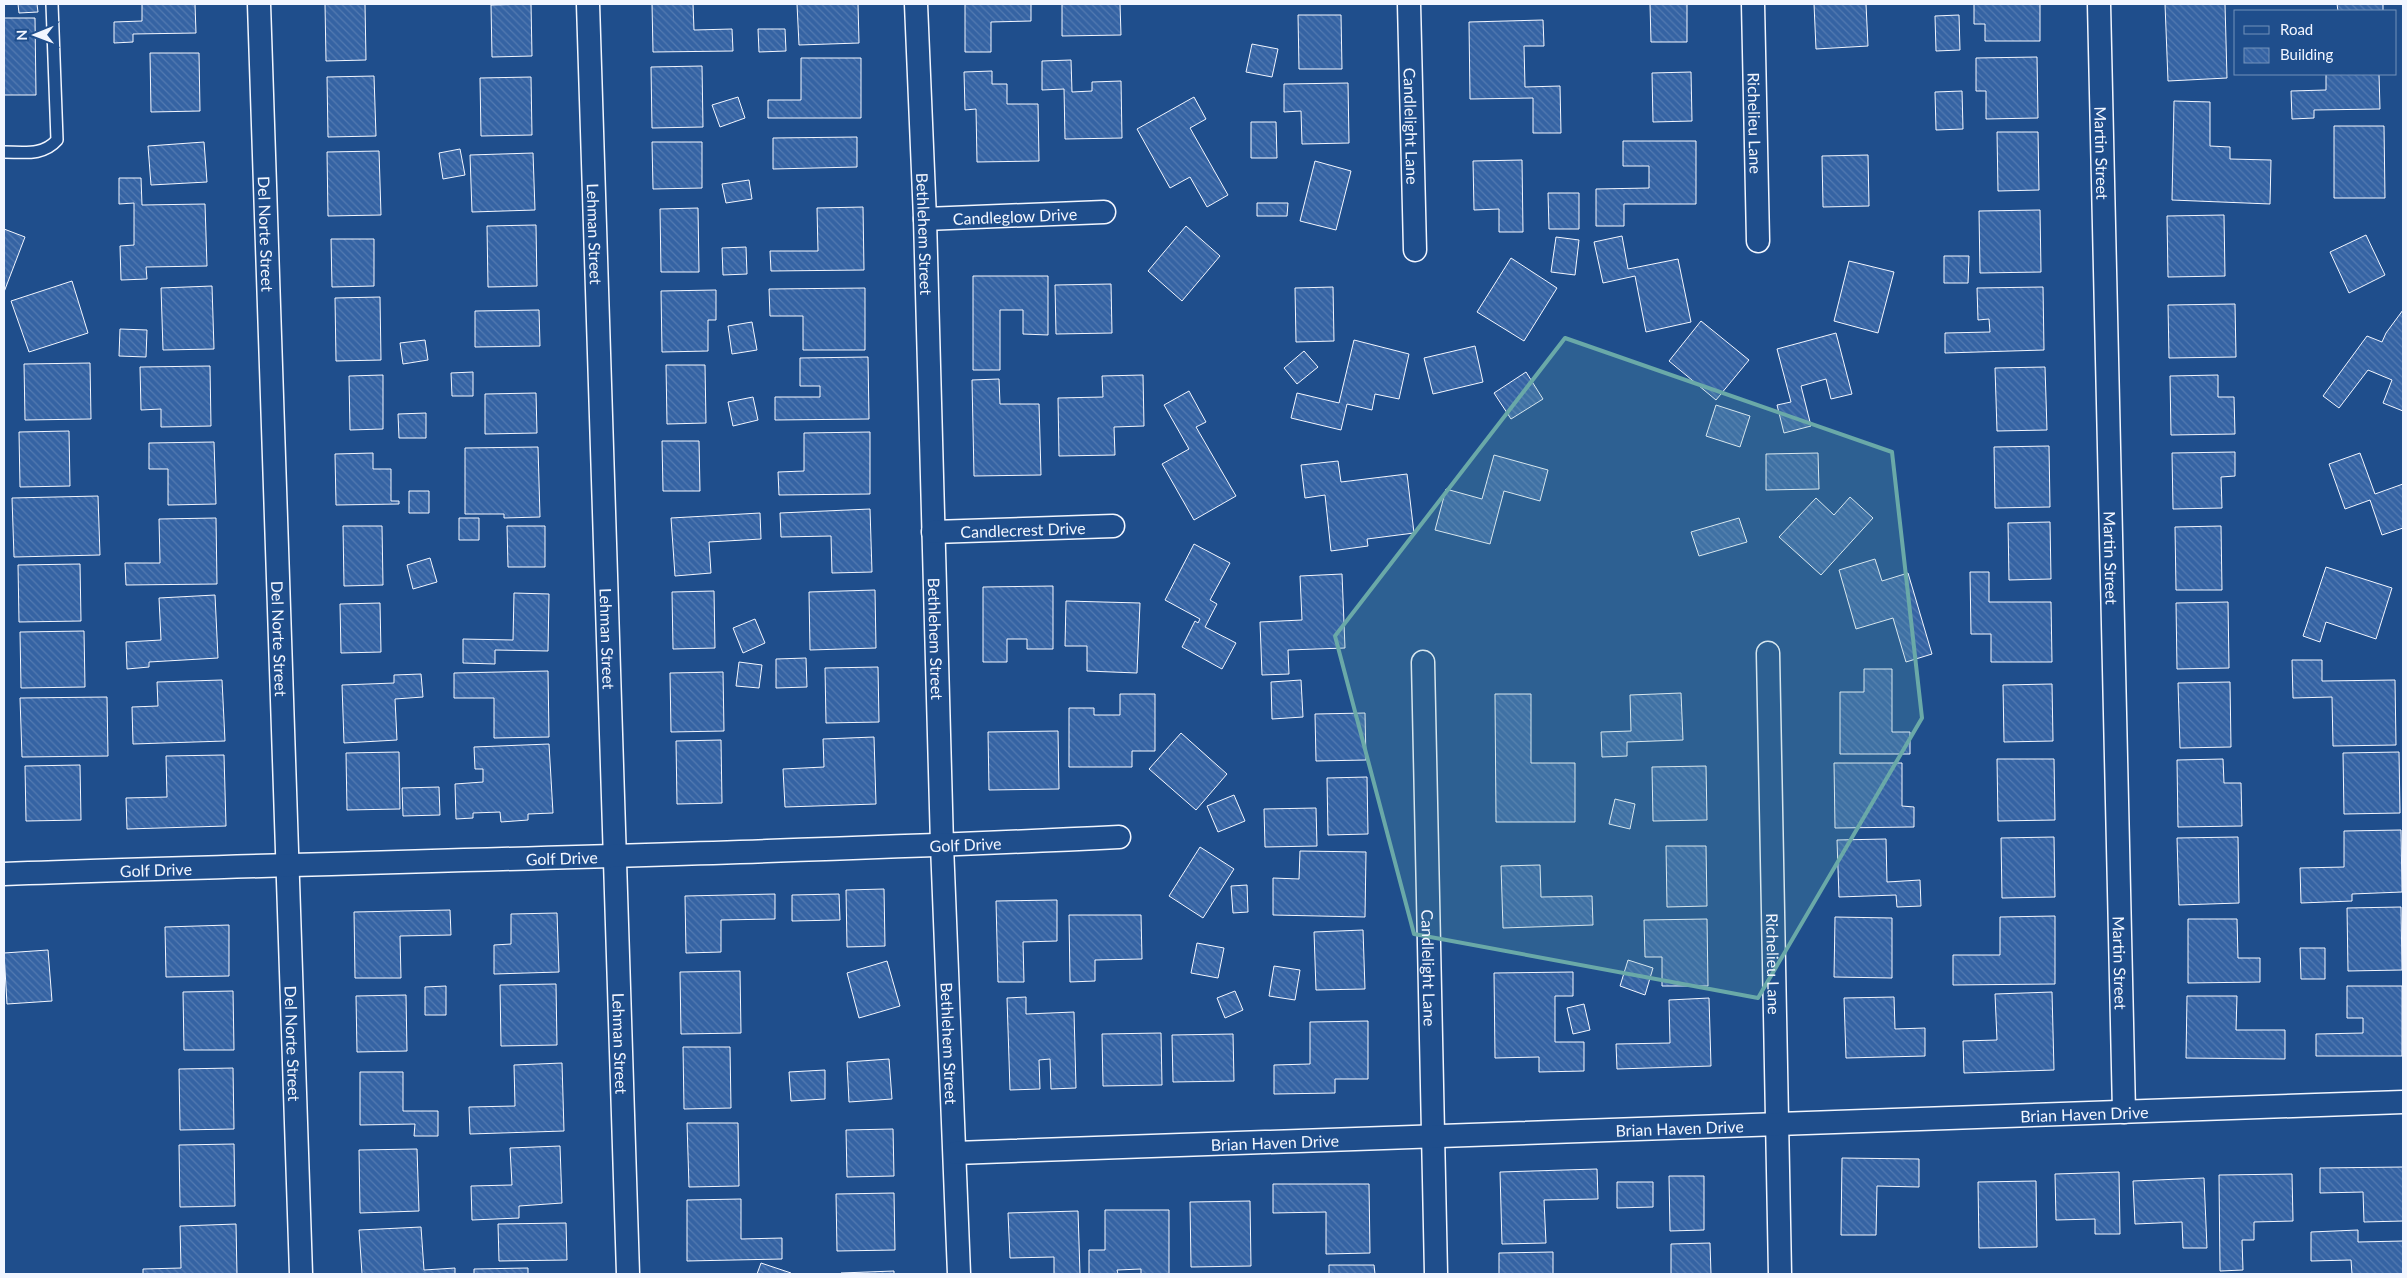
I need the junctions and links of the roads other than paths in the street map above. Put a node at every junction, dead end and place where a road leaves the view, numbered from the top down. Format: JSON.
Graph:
{"nodes":[{"id":1,"x":52,"y":4,"type":"edge"},
{"id":2,"x":259,"y":4,"type":"edge"},
{"id":3,"x":588,"y":4,"type":"edge"},
{"id":4,"x":916,"y":4,"type":"edge"},
{"id":5,"x":1409,"y":4,"type":"edge"},
{"id":6,"x":1753,"y":4,"type":"edge"},
{"id":7,"x":2099,"y":4,"type":"edge"},
{"id":8,"x":4,"y":152,"type":"edge"},
{"id":9,"x":1104,"y":212,"type":"dead end"},
{"id":10,"x":924,"y":219,"type":"junction"},
{"id":11,"x":1758,"y":241,"type":"dead end"},
{"id":12,"x":1415,"y":250,"type":"dead end"},
{"id":13,"x":1113,"y":526,"type":"dead end"},
{"id":14,"x":933,"y":532,"type":"junction"},
{"id":15,"x":1768,"y":653,"type":"dead end"},
{"id":16,"x":1423,"y":662,"type":"dead end"},
{"id":17,"x":1119,"y":837,"type":"dead end"},
{"id":18,"x":942,"y":846,"type":"junction"},
{"id":19,"x":615,"y":857,"type":"junction"},
{"id":20,"x":289,"y":864,"type":"junction"},
{"id":21,"x":4,"y":874,"type":"edge"},
{"id":22,"x":2403,"y":1102,"type":"edge"},
{"id":23,"x":2124,"y":1112,"type":"junction"},
{"id":24,"x":1776,"y":1125,"type":"junction"},
{"id":25,"x":1433,"y":1137,"type":"junction"},
{"id":26,"x":956,"y":1154,"type":"junction"},
{"id":27,"x":301,"y":1274,"type":"edge"},
{"id":28,"x":628,"y":1274,"type":"edge"},
{"id":29,"x":959,"y":1274,"type":"edge"},
{"id":30,"x":1436,"y":1274,"type":"edge"},
{"id":31,"x":1780,"y":1274,"type":"edge"}],
"edges":[{"from":1,"to":8,"type":"lane"},
{"from":2,"to":20,"type":"street","name":"Del Norte Street"},
{"from":3,"to":19,"type":"street","name":"Lehman Street"},
{"from":4,"to":10,"type":"street","name":"Bethlehem Street"},
{"from":5,"to":12,"type":"street","name":"Candlelight Lane"},
{"from":6,"to":11,"type":"street","name":"Richelieu Lane"},
{"from":7,"to":23,"type":"street","name":"Martin Street"},
{"from":9,"to":10,"type":"street","name":"Candleglow Drive"},
{"from":10,"to":14,"type":"street","name":"Bethlehem Street"},
{"from":13,"to":14,"type":"street","name":"Candlecrest Drive"},
{"from":14,"to":18,"type":"street","name":"Bethlehem Street"},
{"from":15,"to":24,"type":"street","name":"Richelieu Lane"},
{"from":16,"to":25,"type":"street","name":"Candlelight Lane"},
{"from":17,"to":18,"type":"street","name":"Golf Drive"},
{"from":18,"to":19,"type":"street","name":"Golf Drive"},
{"from":18,"to":26,"type":"street","name":"Bethlehem Street"},
{"from":19,"to":20,"type":"street","name":"Golf Drive"},
{"from":19,"to":28,"type":"street","name":"Lehman Street"},
{"from":20,"to":21,"type":"street","name":"Golf Drive"},
{"from":20,"to":27,"type":"street","name":"Del Norte Street"},
{"from":22,"to":23,"type":"street","name":"Brian Haven Drive"},
{"from":23,"to":24,"type":"street","name":"Brian Haven Drive"},
{"from":24,"to":25,"type":"street","name":"Brian Haven Drive"},
{"from":24,"to":31,"type":"street","name":"Richelieu Lane"},
{"from":25,"to":26,"type":"street","name":"Brian Haven Drive"},
{"from":25,"to":30,"type":"street","name":"Candlelight Lane"},
{"from":26,"to":29,"type":"street","name":"Bethlehem Street"}]}
